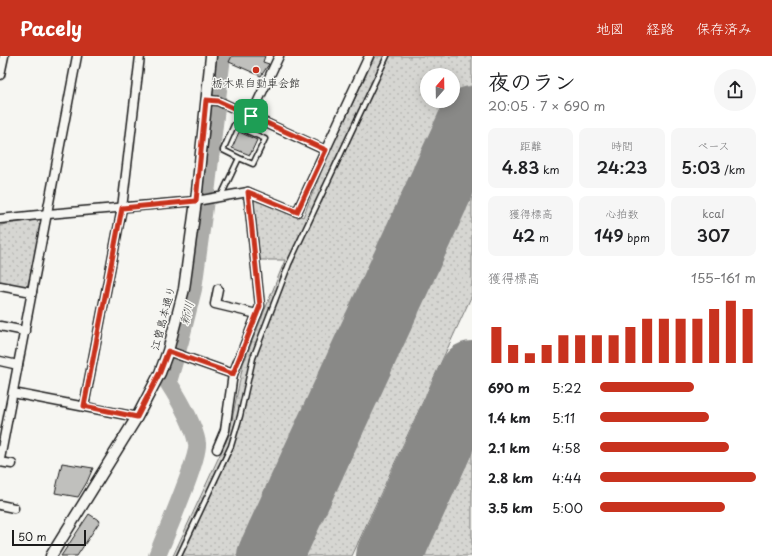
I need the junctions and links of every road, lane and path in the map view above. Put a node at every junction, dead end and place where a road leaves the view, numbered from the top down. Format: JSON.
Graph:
{"nodes":[{"id":1,"x":4,"y":56,"type":"edge"},
{"id":2,"x":77,"y":56,"type":"edge"},
{"id":3,"x":140,"y":56,"type":"edge"},
{"id":4,"x":211,"y":56,"type":"edge"},
{"id":5,"x":279,"y":56,"type":"edge"},
{"id":6,"x":369,"y":56,"type":"edge"},
{"id":7,"x":387,"y":56,"type":"edge"},
{"id":8,"x":0,"y":75,"type":"edge"},
{"id":9,"x":206,"y":100,"type":"junction"},
{"id":10,"x":251,"y":116,"type":"junction"},
{"id":11,"x":326,"y":150,"type":"junction"},
{"id":12,"x":239,"y":158,"type":"junction"},
{"id":13,"x":248,"y":192,"type":"junction"},
{"id":14,"x":221,"y":196,"type":"junction"},
{"id":15,"x":196,"y":201,"type":"junction"},
{"id":16,"x":122,"y":208,"type":"junction"},
{"id":17,"x":48,"y":214,"type":"junction"},
{"id":18,"x":0,"y":219,"type":"edge"},
{"id":19,"x":0,"y":286,"type":"edge"},
{"id":20,"x":218,"y":290,"type":"dead end"},
{"id":21,"x":32,"y":292,"type":"junction"},
{"id":22,"x":257,"y":314,"type":"junction"},
{"id":23,"x":0,"y":326,"type":"edge"},
{"id":24,"x":25,"y":332,"type":"junction"},
{"id":25,"x":168,"y":351,"type":"junction"},
{"id":26,"x":0,"y":362,"type":"edge"},
{"id":27,"x":18,"y":366,"type":"junction"},
{"id":28,"x":233,"y":374,"type":"junction"},
{"id":29,"x":13,"y":393,"type":"junction"},
{"id":30,"x":84,"y":406,"type":"junction"},
{"id":31,"x":137,"y":417,"type":"junction"},
{"id":32,"x":4,"y":419,"type":"edge"},
{"id":33,"x":217,"y":449,"type":"dead end"},
{"id":34,"x":0,"y":461,"type":"edge"},
{"id":35,"x":12,"y":464,"type":"dead end"},
{"id":36,"x":0,"y":505,"type":"edge"},
{"id":37,"x":14,"y":508,"type":"dead end"},
{"id":38,"x":51,"y":556,"type":"edge"},
{"id":39,"x":179,"y":556,"type":"edge"}],
"edges":[{"from":1,"to":8,"type":"street"},
{"from":2,"to":17,"type":"street"},
{"from":3,"to":16,"type":"street"},
{"from":4,"to":9,"type":"street","name":"江曽島本通り"},
{"from":5,"to":10,"type":"street"},
{"from":6,"to":11,"type":"street"},
{"from":7,"to":39,"type":"lane"},
{"from":9,"to":10,"type":"street"},
{"from":9,"to":15,"type":"street","name":"江曽島本通り"},
{"from":10,"to":11,"type":"street"},
{"from":11,"to":13,"type":"street"},
{"from":12,"to":12,"type":"lane"},
{"from":12,"to":14,"type":"lane"},
{"from":13,"to":14,"type":"street"},
{"from":13,"to":22,"type":"street"},
{"from":14,"to":15,"type":"street"},
{"from":15,"to":16,"type":"street"},
{"from":15,"to":25,"type":"street","name":"江曽島本通り"},
{"from":16,"to":17,"type":"street"},
{"from":16,"to":30,"type":"street"},
{"from":17,"to":18,"type":"street"},
{"from":17,"to":21,"type":"street"},
{"from":19,"to":21,"type":"street"},
{"from":20,"to":22,"type":"street"},
{"from":21,"to":24,"type":"street"},
{"from":22,"to":28,"type":"street"},
{"from":23,"to":24,"type":"street"},
{"from":24,"to":27,"type":"street"},
{"from":25,"to":28,"type":"street"},
{"from":25,"to":31,"type":"street","name":"江曽島本通り"},
{"from":26,"to":27,"type":"street"},
{"from":27,"to":29,"type":"street"},
{"from":28,"to":33,"type":"street"},
{"from":29,"to":30,"type":"street"},
{"from":29,"to":32,"type":"street"},
{"from":30,"to":31,"type":"street"},
{"from":31,"to":38,"type":"street","name":"江曽島本通り"},
{"from":32,"to":34,"type":"street"},
{"from":34,"to":35,"type":"street"},
{"from":36,"to":37,"type":"street"}]}
